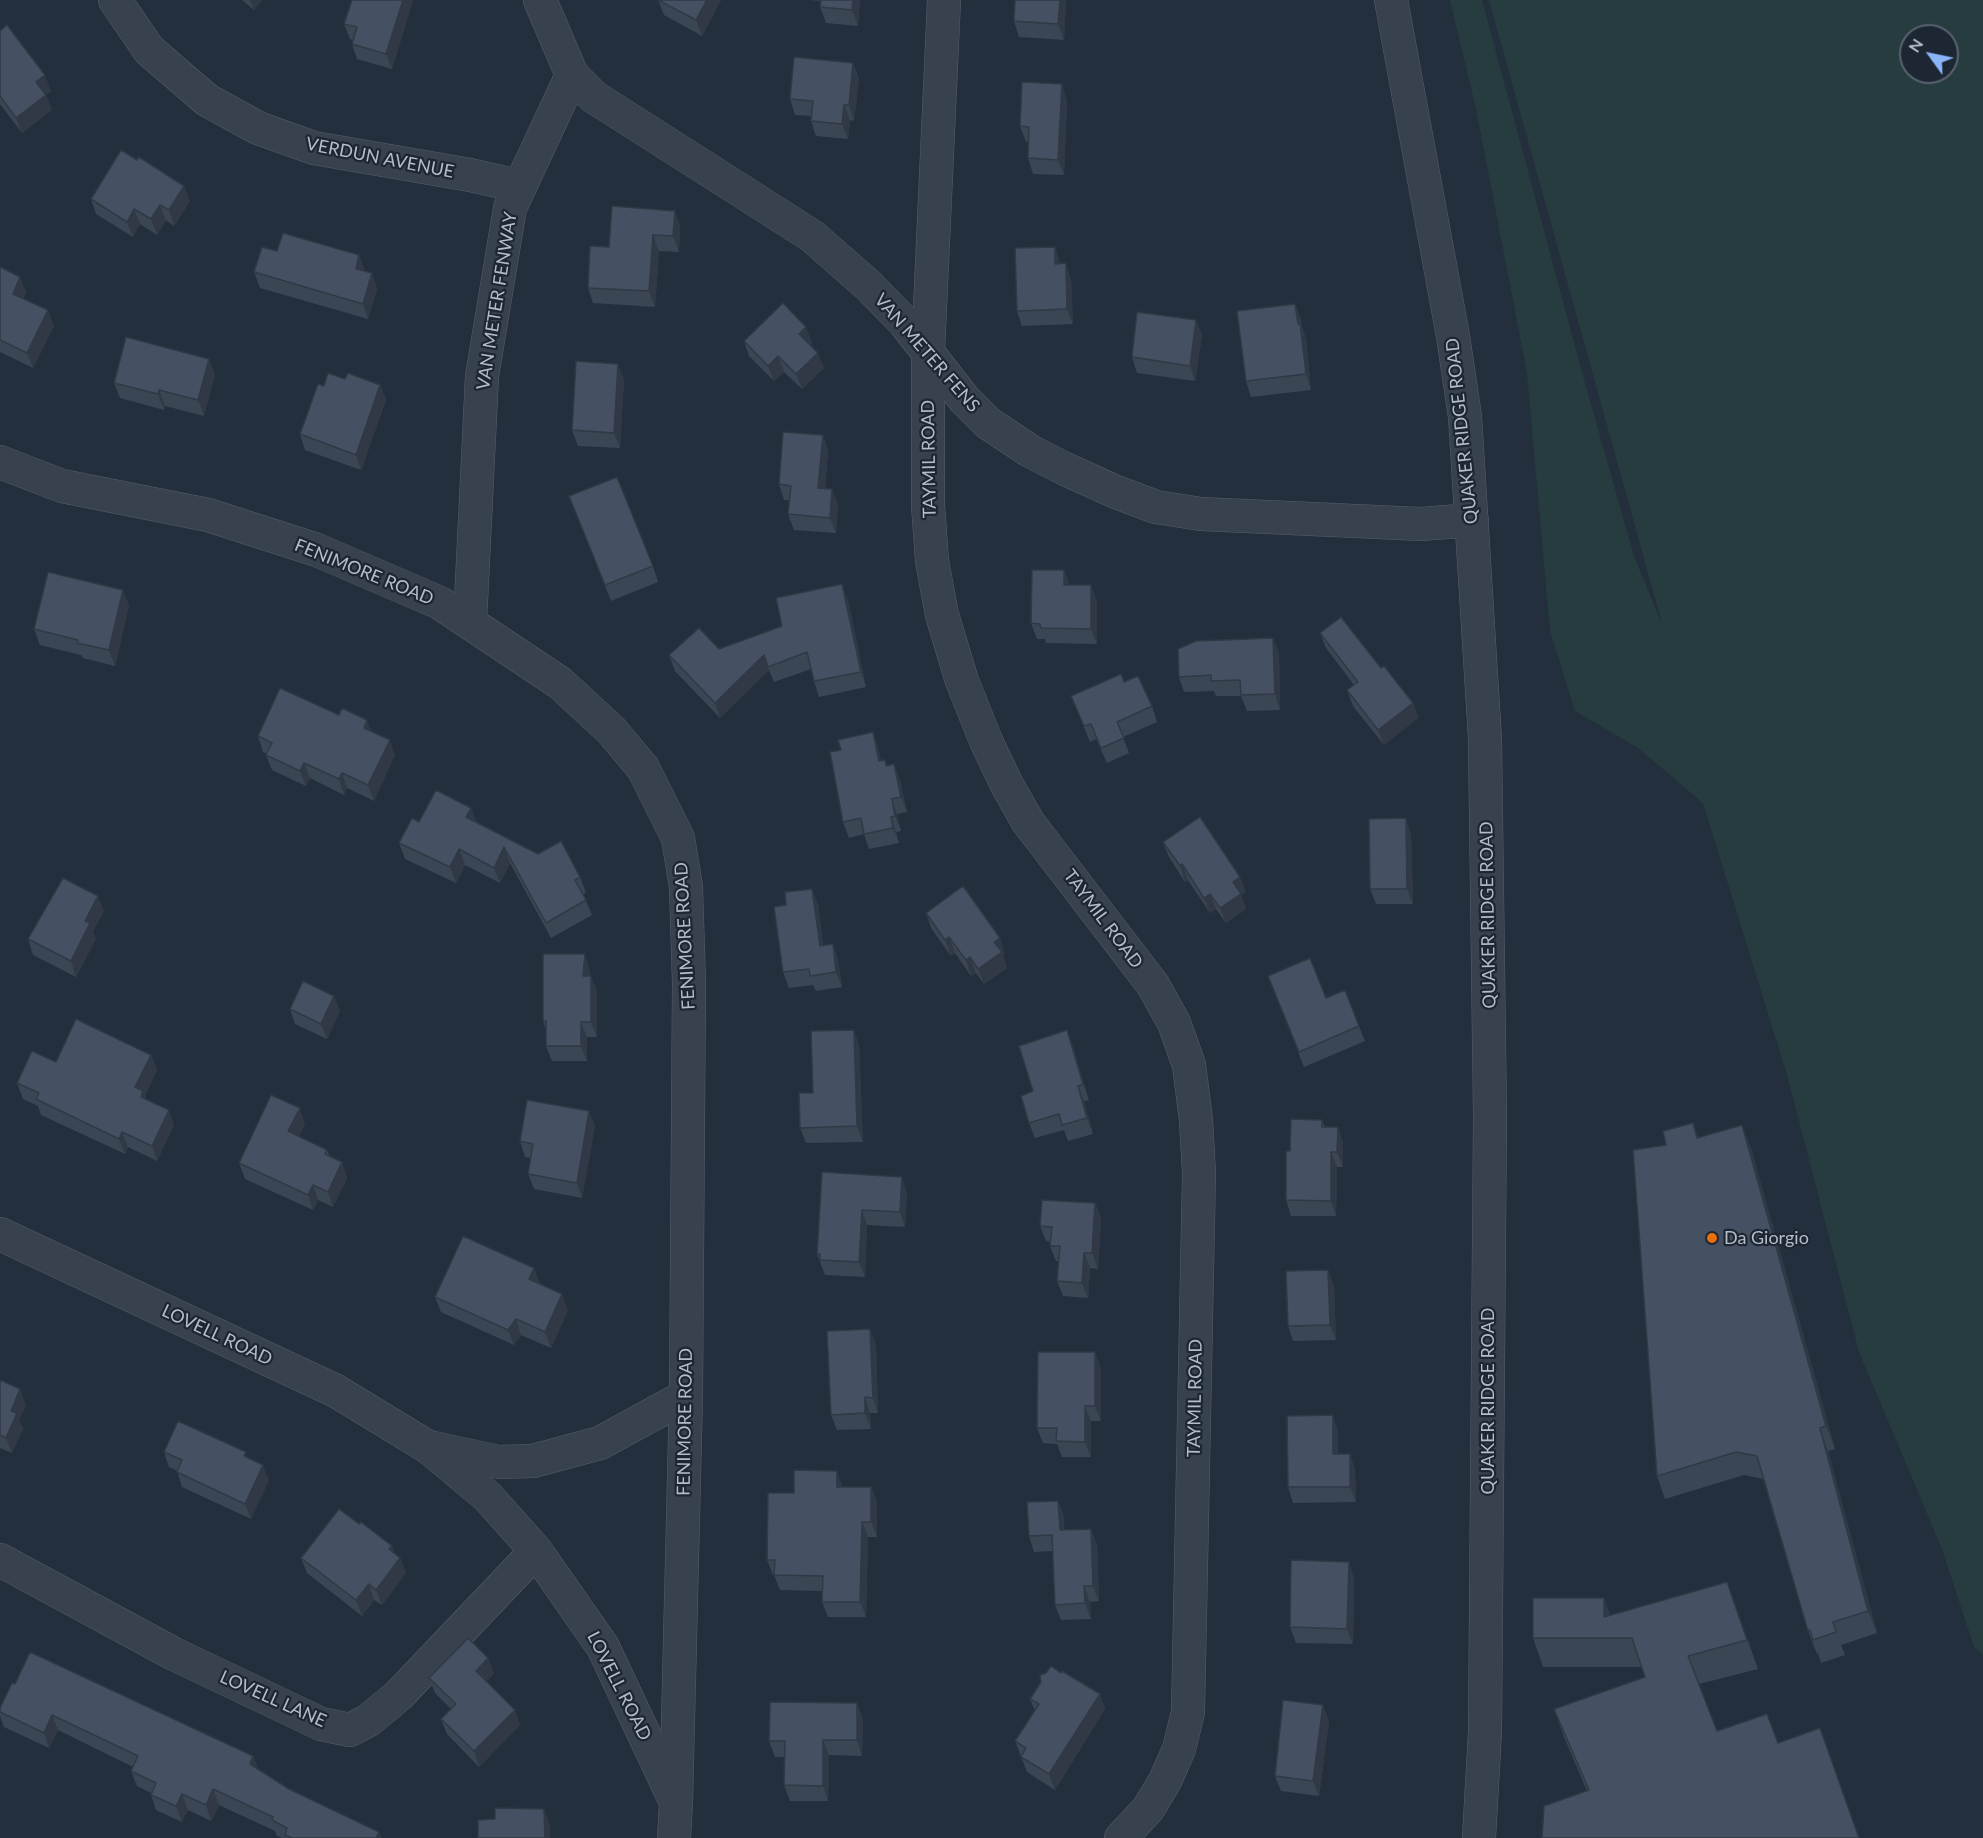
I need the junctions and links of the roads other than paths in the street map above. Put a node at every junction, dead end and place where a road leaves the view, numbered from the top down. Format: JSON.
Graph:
{"nodes":[{"id":1,"x":116,"y":0,"type":"edge"},
{"id":2,"x":540,"y":0,"type":"edge"},
{"id":3,"x":944,"y":0,"type":"edge"},
{"id":4,"x":1391,"y":0,"type":"edge"},
{"id":5,"x":572,"y":75,"type":"junction"},
{"id":6,"x":519,"y":186,"type":"junction"},
{"id":7,"x":928,"y":351,"type":"junction"},
{"id":8,"x":0,"y":462,"type":"edge"},
{"id":9,"x":1472,"y":520,"type":"junction"},
{"id":10,"x":470,"y":622,"type":"junction"},
{"id":11,"x":0,"y":1234,"type":"edge"},
{"id":12,"x":686,"y":1396,"type":"junction"},
{"id":13,"x":428,"y":1447,"type":"junction"},
{"id":14,"x":536,"y":1551,"type":"junction"},
{"id":15,"x":0,"y":1560,"type":"edge"},
{"id":16,"x":676,"y":1803,"type":"junction"},
{"id":17,"x":1129,"y":1835,"type":"edge"},
{"id":18,"x":674,"y":1838,"type":"edge"},
{"id":19,"x":1479,"y":1838,"type":"edge"}],
"edges":[{"from":1,"to":6,"type":"street","name":"VERDUN AVENUE"},
{"from":2,"to":5,"type":"street"},
{"from":3,"to":7,"type":"street","name":"TAYMIL ROAD"},
{"from":4,"to":9,"type":"street","name":"QUAKER RIDGE ROAD"},
{"from":5,"to":6,"type":"street","name":"VAN METER FENWAY"},
{"from":5,"to":7,"type":"street","name":"VAN METER FENS"},
{"from":6,"to":10,"type":"street","name":"VAN METER FENWAY"},
{"from":7,"to":9,"type":"street","name":"VAN METER FENS"},
{"from":7,"to":17,"type":"street","name":"TAYMIL ROAD"},
{"from":8,"to":10,"type":"street","name":"FENIMORE ROAD"},
{"from":9,"to":19,"type":"street","name":"QUAKER RIDGE ROAD"},
{"from":10,"to":12,"type":"street","name":"FENIMORE ROAD"},
{"from":11,"to":13,"type":"street","name":"LOVELL ROAD"},
{"from":12,"to":13,"type":"street","name":"LOVELL ROAD"},
{"from":12,"to":16,"type":"street","name":"FENIMORE ROAD"},
{"from":13,"to":14,"type":"street","name":"LOVELL ROAD"},
{"from":14,"to":15,"type":"street","name":"LOVELL LANE"},
{"from":14,"to":16,"type":"street","name":"LOVELL ROAD"},
{"from":16,"to":18,"type":"street","name":"LOVELL ROAD"}]}
